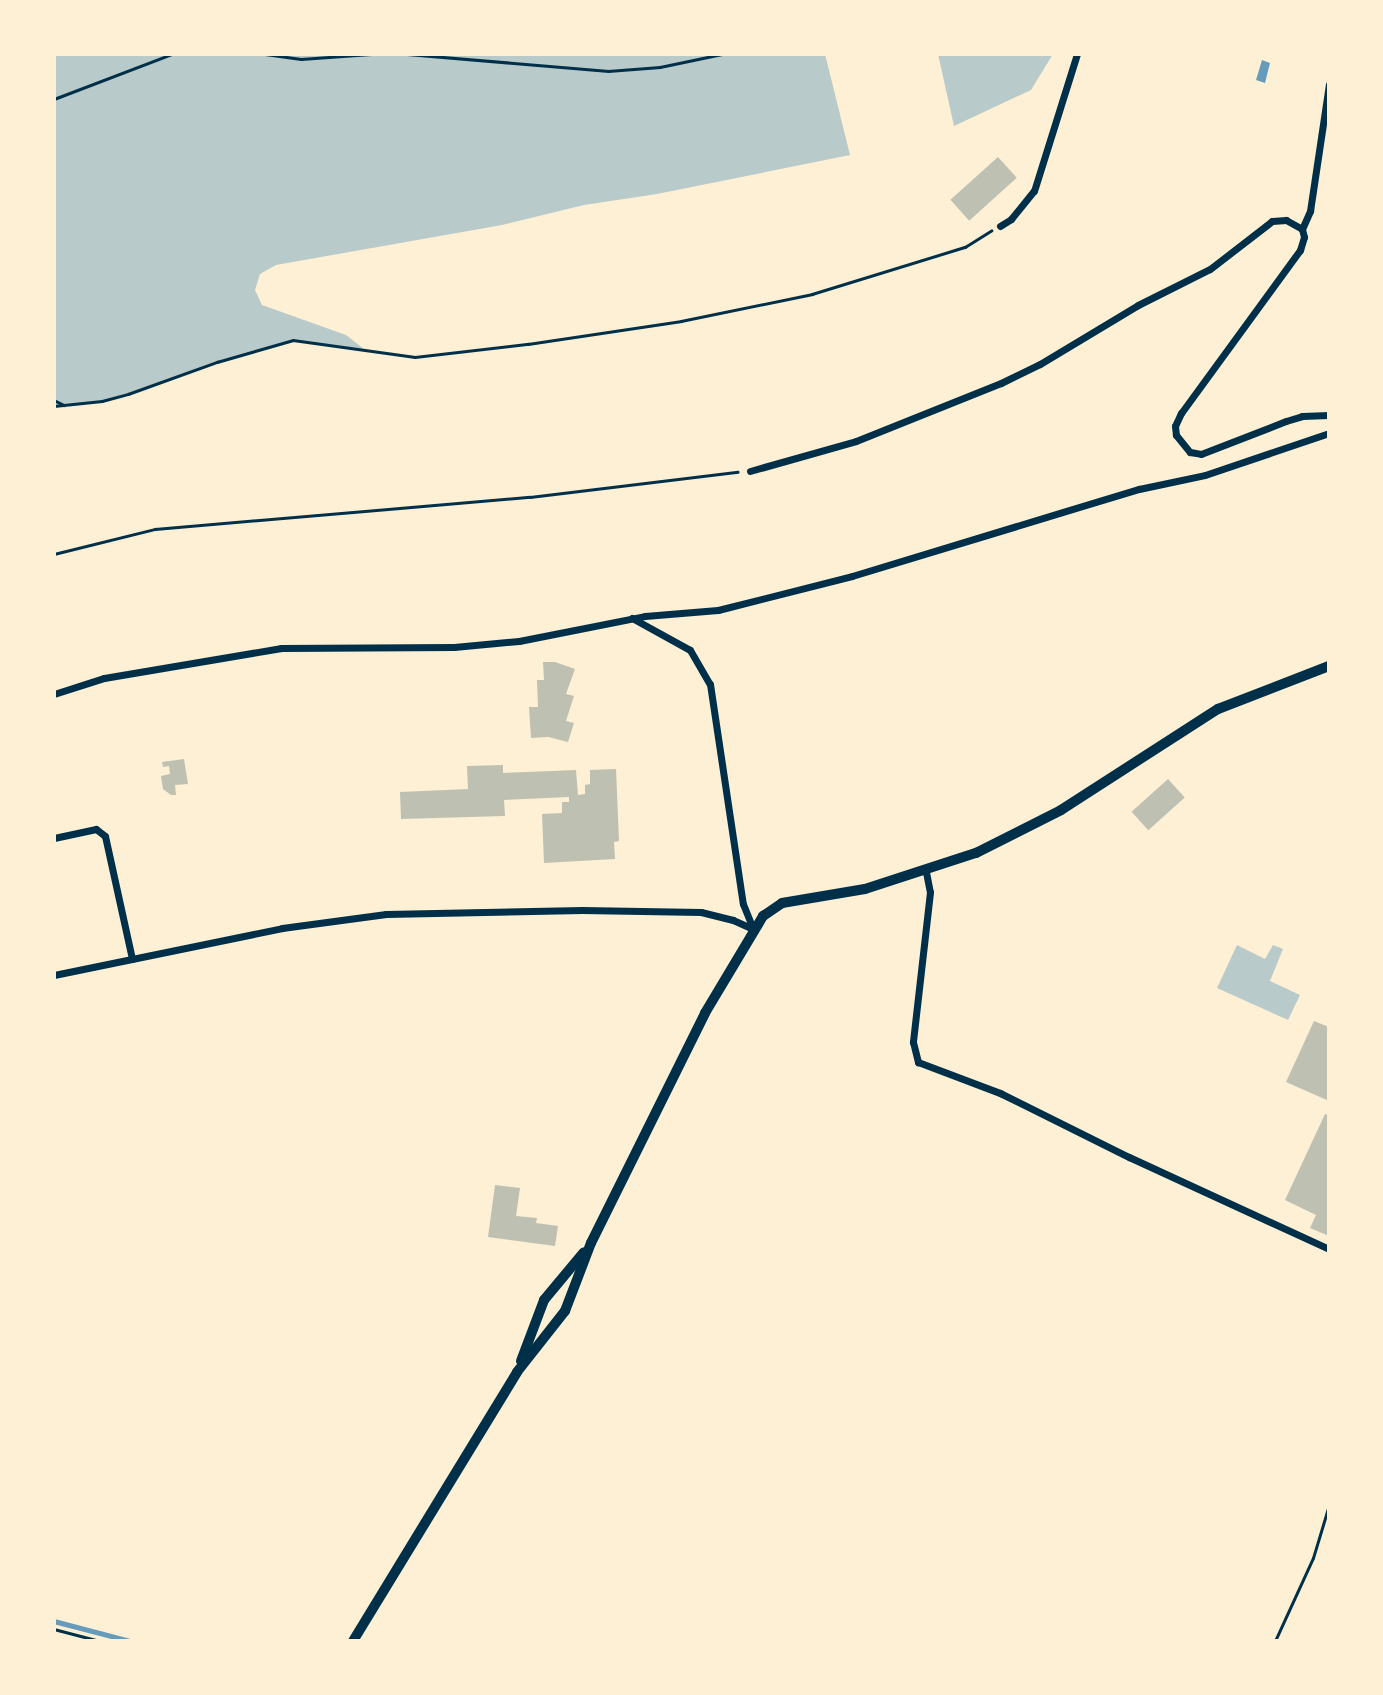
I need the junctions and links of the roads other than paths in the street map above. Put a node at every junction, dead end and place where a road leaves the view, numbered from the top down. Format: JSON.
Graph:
{"nodes":[{"id":1,"x":1077,"y":54,"type":"edge"},
{"id":2,"x":1329,"y":84,"type":"edge"},
{"id":3,"x":1000,"y":226,"type":"road end"},
{"id":4,"x":1302,"y":229,"type":"junction"},
{"id":5,"x":1329,"y":415,"type":"edge"},
{"id":6,"x":1329,"y":433,"type":"edge"},
{"id":7,"x":750,"y":471,"type":"road end"},
{"id":8,"x":632,"y":618,"type":"junction"},
{"id":9,"x":1329,"y":666,"type":"edge"},
{"id":10,"x":54,"y":694,"type":"edge"},
{"id":11,"x":54,"y":838,"type":"edge"},
{"id":12,"x":926,"y":872,"type":"junction"},
{"id":13,"x":753,"y":929,"type":"junction"},
{"id":14,"x":132,"y":959,"type":"junction"},
{"id":15,"x":54,"y":975,"type":"edge"},
{"id":16,"x":591,"y":1243,"type":"junction"},
{"id":17,"x":1329,"y":1249,"type":"edge"},
{"id":18,"x":517,"y":1372,"type":"junction"},
{"id":19,"x":353,"y":1641,"type":"edge"}],
"edges":[{"from":1,"to":3,"type":"street"},
{"from":2,"to":4,"type":"street"},
{"from":4,"to":5,"type":"street"},
{"from":4,"to":7,"type":"street"},
{"from":6,"to":8,"type":"street"},
{"from":8,"to":10,"type":"street"},
{"from":8,"to":13,"type":"street"},
{"from":9,"to":12,"type":"street"},
{"from":11,"to":14,"type":"street"},
{"from":12,"to":13,"type":"street"},
{"from":12,"to":17,"type":"street"},
{"from":13,"to":14,"type":"street"},
{"from":13,"to":16,"type":"street"},
{"from":14,"to":15,"type":"street"},
{"from":16,"to":18,"type":"street"},
{"from":16,"to":18,"type":"street"},
{"from":18,"to":19,"type":"street"}]}
